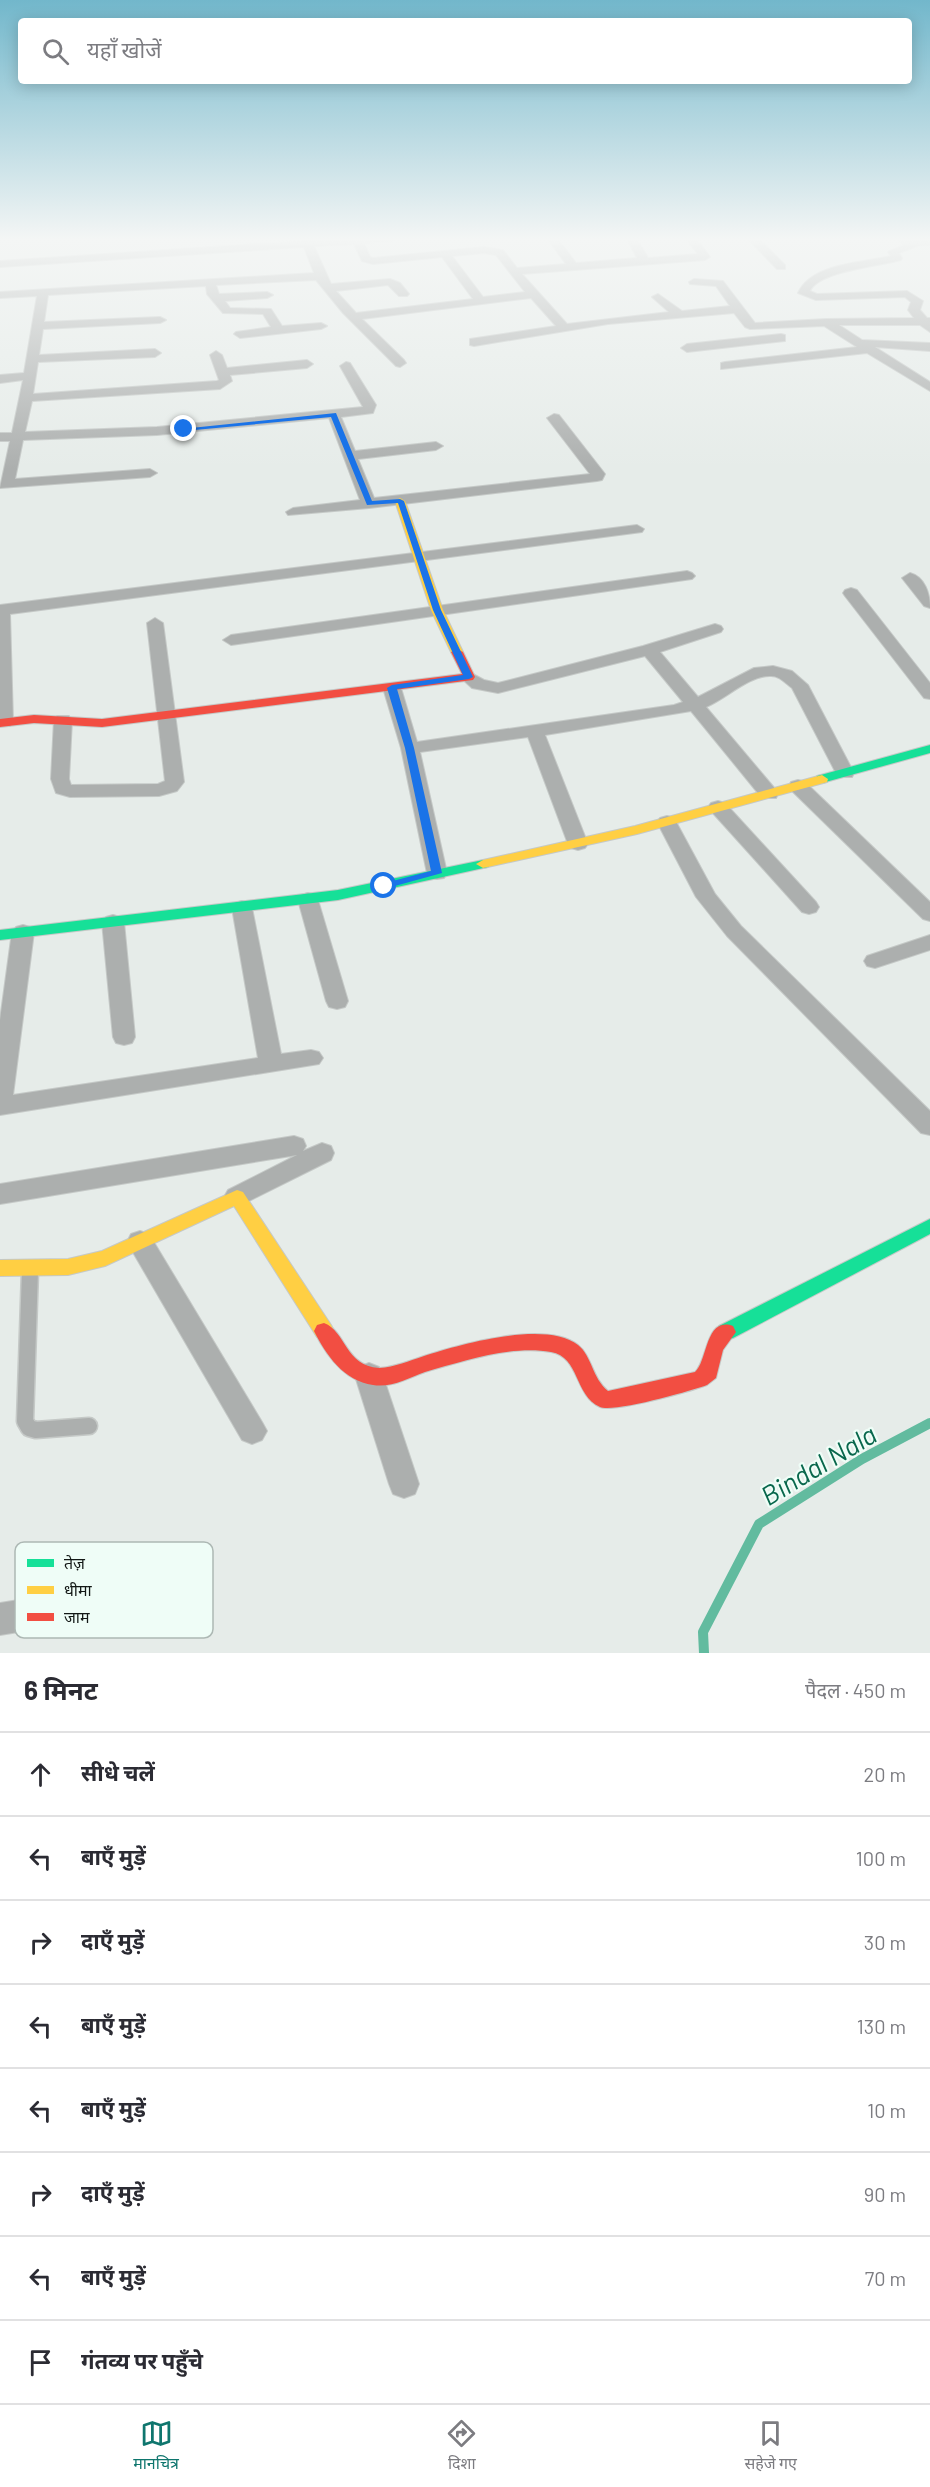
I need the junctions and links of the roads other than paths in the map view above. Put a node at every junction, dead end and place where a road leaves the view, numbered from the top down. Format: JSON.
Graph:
{"nodes":[{"id":1,"x":39,"y":315,"type":"edge"},
{"id":2,"x":270,"y":315,"type":"edge"},
{"id":3,"x":368,"y":315,"type":"edge"},
{"id":4,"x":553,"y":315,"type":"edge"},
{"id":5,"x":669,"y":315,"type":"edge"},
{"id":6,"x":742,"y":315,"type":"edge"},
{"id":7,"x":353,"y":317,"type":"joint"},
{"id":8,"x":160,"y":320,"type":"dead end"},
{"id":9,"x":826,"y":322,"type":"junction"},
{"id":10,"x":928,"y":323,"type":"edge"},
{"id":11,"x":785,"y":324,"type":"junction"},
{"id":12,"x":37,"y":326,"type":"junction"},
{"id":13,"x":321,"y":326,"type":"dead end"},
{"id":14,"x":564,"y":327,"type":"junction"},
{"id":15,"x":279,"y":330,"type":"junction"},
{"id":16,"x":240,"y":334,"type":"dead end"},
{"id":17,"x":474,"y":342,"type":"dead end"},
{"id":18,"x":865,"y":346,"type":"junction"},
{"id":19,"x":930,"y":347,"type":"edge"},
{"id":20,"x":687,"y":348,"type":"dead end"},
{"id":21,"x":155,"y":353,"type":"dead end"},
{"id":22,"x":216,"y":355,"type":"dead end"},
{"id":23,"x":32,"y":359,"type":"junction"},
{"id":24,"x":400,"y":363,"type":"dead end"},
{"id":25,"x":307,"y":364,"type":"dead end"},
{"id":26,"x":346,"y":366,"type":"dead end"},
{"id":27,"x":725,"y":366,"type":"dead end"},
{"id":28,"x":223,"y":372,"type":"junction"},
{"id":29,"x":30,"y":376,"type":"junction"},
{"id":30,"x":0,"y":379,"type":"edge"},
{"id":31,"x":930,"y":387,"type":"edge"},
{"id":32,"x":26,"y":398,"type":"junction"},
{"id":33,"x":334,"y":415,"type":"junction"},
{"id":34,"x":554,"y":418,"type":"dead end"},
{"id":35,"x":0,"y":437,"type":"edge"},
{"id":36,"x":18,"y":437,"type":"junction"},
{"id":37,"x":436,"y":446,"type":"dead end"},
{"id":38,"x":350,"y":456,"type":"junction"},
{"id":39,"x":150,"y":473,"type":"dead end"},
{"id":40,"x":3,"y":483,"type":"edge"},
{"id":41,"x":400,"y":501,"type":"junction"},
{"id":42,"x":369,"y":504,"type":"junction"},
{"id":43,"x":293,"y":512,"type":"dead end"},
{"id":44,"x":637,"y":529,"type":"dead end"},
{"id":45,"x":418,"y":558,"type":"junction"},
{"id":46,"x":687,"y":576,"type":"dead end"},
{"id":47,"x":910,"y":579,"type":"dead end"},
{"id":48,"x":850,"y":592,"type":"dead end"},
{"id":49,"x":930,"y":603,"type":"edge"},
{"id":50,"x":1,"y":610,"type":"edge"},
{"id":51,"x":437,"y":610,"type":"junction"},
{"id":52,"x":155,"y":623,"type":"dead end"},
{"id":53,"x":715,"y":629,"type":"dead end"},
{"id":54,"x":231,"y":640,"type":"dead end"},
{"id":55,"x":649,"y":650,"type":"junction"},
{"id":56,"x":2,"y":665,"type":"edge"},
{"id":57,"x":469,"y":677,"type":"junction"},
{"id":58,"x":392,"y":688,"type":"junction"},
{"id":59,"x":930,"y":694,"type":"edge"},
{"id":60,"x":695,"y":705,"type":"junction"},
{"id":61,"x":165,"y":715,"type":"junction"},
{"id":62,"x":63,"y":720,"type":"junction"},
{"id":63,"x":2,"y":723,"type":"edge"},
{"id":64,"x":535,"y":732,"type":"junction"},
{"id":65,"x":410,"y":748,"type":"junction"},
{"id":66,"x":930,"y":749,"type":"edge"},
{"id":67,"x":845,"y":772,"type":"junction"},
{"id":68,"x":798,"y":786,"type":"junction"},
{"id":69,"x":769,"y":794,"type":"junction"},
{"id":70,"x":718,"y":807,"type":"junction"},
{"id":71,"x":667,"y":822,"type":"junction"},
{"id":72,"x":578,"y":844,"type":"junction"},
{"id":73,"x":437,"y":873,"type":"junction"},
{"id":74,"x":308,"y":900,"type":"junction"},
{"id":75,"x":809,"y":907,"type":"dead end"},
{"id":76,"x":242,"y":908,"type":"junction"},
{"id":77,"x":930,"y":914,"type":"edge"},
{"id":78,"x":113,"y":922,"type":"junction"},
{"id":79,"x":23,"y":932,"type":"junction"},
{"id":80,"x":0,"y":934,"type":"edge"},
{"id":81,"x":930,"y":942,"type":"edge"},
{"id":82,"x":875,"y":961,"type":"dead end"},
{"id":83,"x":337,"y":1001,"type":"dead end"},
{"id":84,"x":7,"y":1006,"type":"edge"},
{"id":85,"x":124,"y":1037,"type":"dead end"},
{"id":86,"x":311,"y":1058,"type":"dead end"},
{"id":87,"x":271,"y":1064,"type":"junction"},
{"id":88,"x":0,"y":1105,"type":"edge"},
{"id":89,"x":930,"y":1126,"type":"edge"},
{"id":90,"x":294,"y":1146,"type":"dead end"},
{"id":91,"x":322,"y":1153,"type":"dead end"},
{"id":92,"x":0,"y":1194,"type":"edge"},
{"id":93,"x":237,"y":1197,"type":"junction"},
{"id":94,"x":930,"y":1226,"type":"edge"},
{"id":95,"x":140,"y":1242,"type":"junction"},
{"id":96,"x":0,"y":1268,"type":"edge"},
{"id":97,"x":30,"y":1268,"type":"junction"},
{"id":98,"x":369,"y":1376,"type":"junction"},
{"id":99,"x":89,"y":1426,"type":"dead end"},
{"id":100,"x":252,"y":1431,"type":"dead end"},
{"id":101,"x":404,"y":1484,"type":"dead end"},
{"id":102,"x":15,"y":1617,"type":"edge"},
{"id":103,"x":0,"y":1619,"type":"edge"}],
"edges":[{"from":1,"to":12,"type":"street"},
{"from":2,"to":15,"type":"street"},
{"from":3,"to":7,"type":"street"},
{"from":4,"to":14,"type":"street"},
{"from":5,"to":14,"type":"street"},
{"from":6,"to":11,"type":"street"},
{"from":7,"to":24,"type":"street"},
{"from":8,"to":12,"type":"street"},
{"from":9,"to":10,"type":"street"},
{"from":9,"to":11,"type":"street"},
{"from":9,"to":18,"type":"street"},
{"from":11,"to":20,"type":"street"},
{"from":12,"to":23,"type":"street"},
{"from":13,"to":15,"type":"street"},
{"from":14,"to":17,"type":"street"},
{"from":15,"to":16,"type":"street"},
{"from":18,"to":19,"type":"street"},
{"from":18,"to":27,"type":"street"},
{"from":18,"to":31,"type":"street"},
{"from":21,"to":23,"type":"street"},
{"from":22,"to":28,"type":"street"},
{"from":23,"to":29,"type":"street"},
{"from":25,"to":28,"type":"street"},
{"from":26,"to":33,"type":"street"},
{"from":28,"to":32,"type":"street"},
{"from":29,"to":30,"type":"street"},
{"from":29,"to":32,"type":"street"},
{"from":32,"to":36,"type":"street"},
{"from":33,"to":36,"type":"street"},
{"from":33,"to":38,"type":"street"},
{"from":34,"to":41,"type":"street"},
{"from":35,"to":36,"type":"street"},
{"from":36,"to":40,"type":"street"},
{"from":37,"to":38,"type":"street"},
{"from":38,"to":42,"type":"street"},
{"from":39,"to":40,"type":"street"},
{"from":41,"to":42,"type":"street"},
{"from":41,"to":45,"type":"street"},
{"from":42,"to":43,"type":"street"},
{"from":44,"to":45,"type":"street"},
{"from":45,"to":50,"type":"street"},
{"from":45,"to":51,"type":"street"},
{"from":46,"to":51,"type":"street"},
{"from":47,"to":49,"type":"street"},
{"from":48,"to":59,"type":"street"},
{"from":50,"to":56,"type":"street"},
{"from":51,"to":54,"type":"street"},
{"from":51,"to":57,"type":"street"},
{"from":52,"to":61,"type":"street"},
{"from":53,"to":55,"type":"street"},
{"from":55,"to":57,"type":"street"},
{"from":55,"to":60,"type":"street"},
{"from":56,"to":63,"type":"street"},
{"from":57,"to":58,"type":"street"},
{"from":58,"to":61,"type":"street"},
{"from":58,"to":65,"type":"street"},
{"from":60,"to":64,"type":"street"},
{"from":60,"to":67,"type":"street"},
{"from":60,"to":69,"type":"street"},
{"from":61,"to":62,"type":"street"},
{"from":61,"to":62,"type":"street"},
{"from":62,"to":63,"type":"street"},
{"from":64,"to":65,"type":"street"},
{"from":64,"to":72,"type":"street"},
{"from":65,"to":73,"type":"street"},
{"from":66,"to":67,"type":"street"},
{"from":67,"to":68,"type":"street"},
{"from":68,"to":69,"type":"street"},
{"from":68,"to":77,"type":"street"},
{"from":69,"to":70,"type":"street"},
{"from":70,"to":71,"type":"street"},
{"from":70,"to":75,"type":"street"},
{"from":71,"to":72,"type":"street"},
{"from":71,"to":89,"type":"street"},
{"from":72,"to":73,"type":"street"},
{"from":73,"to":74,"type":"street"},
{"from":74,"to":76,"type":"street"},
{"from":74,"to":83,"type":"street"},
{"from":76,"to":78,"type":"street"},
{"from":76,"to":87,"type":"street"},
{"from":78,"to":79,"type":"street"},
{"from":78,"to":85,"type":"street"},
{"from":79,"to":80,"type":"street"},
{"from":79,"to":84,"type":"street"},
{"from":81,"to":82,"type":"street"},
{"from":84,"to":88,"type":"street"},
{"from":86,"to":87,"type":"street"},
{"from":87,"to":88,"type":"street"},
{"from":90,"to":92,"type":"street"},
{"from":91,"to":93,"type":"street"},
{"from":93,"to":95,"type":"street"},
{"from":93,"to":98,"type":"street"},
{"from":94,"to":98,"type":"street"},
{"from":95,"to":97,"type":"street"},
{"from":95,"to":100,"type":"street"},
{"from":96,"to":97,"type":"street"},
{"from":97,"to":99,"type":"lane"},
{"from":98,"to":101,"type":"street"},
{"from":102,"to":103,"type":"street"}]}
